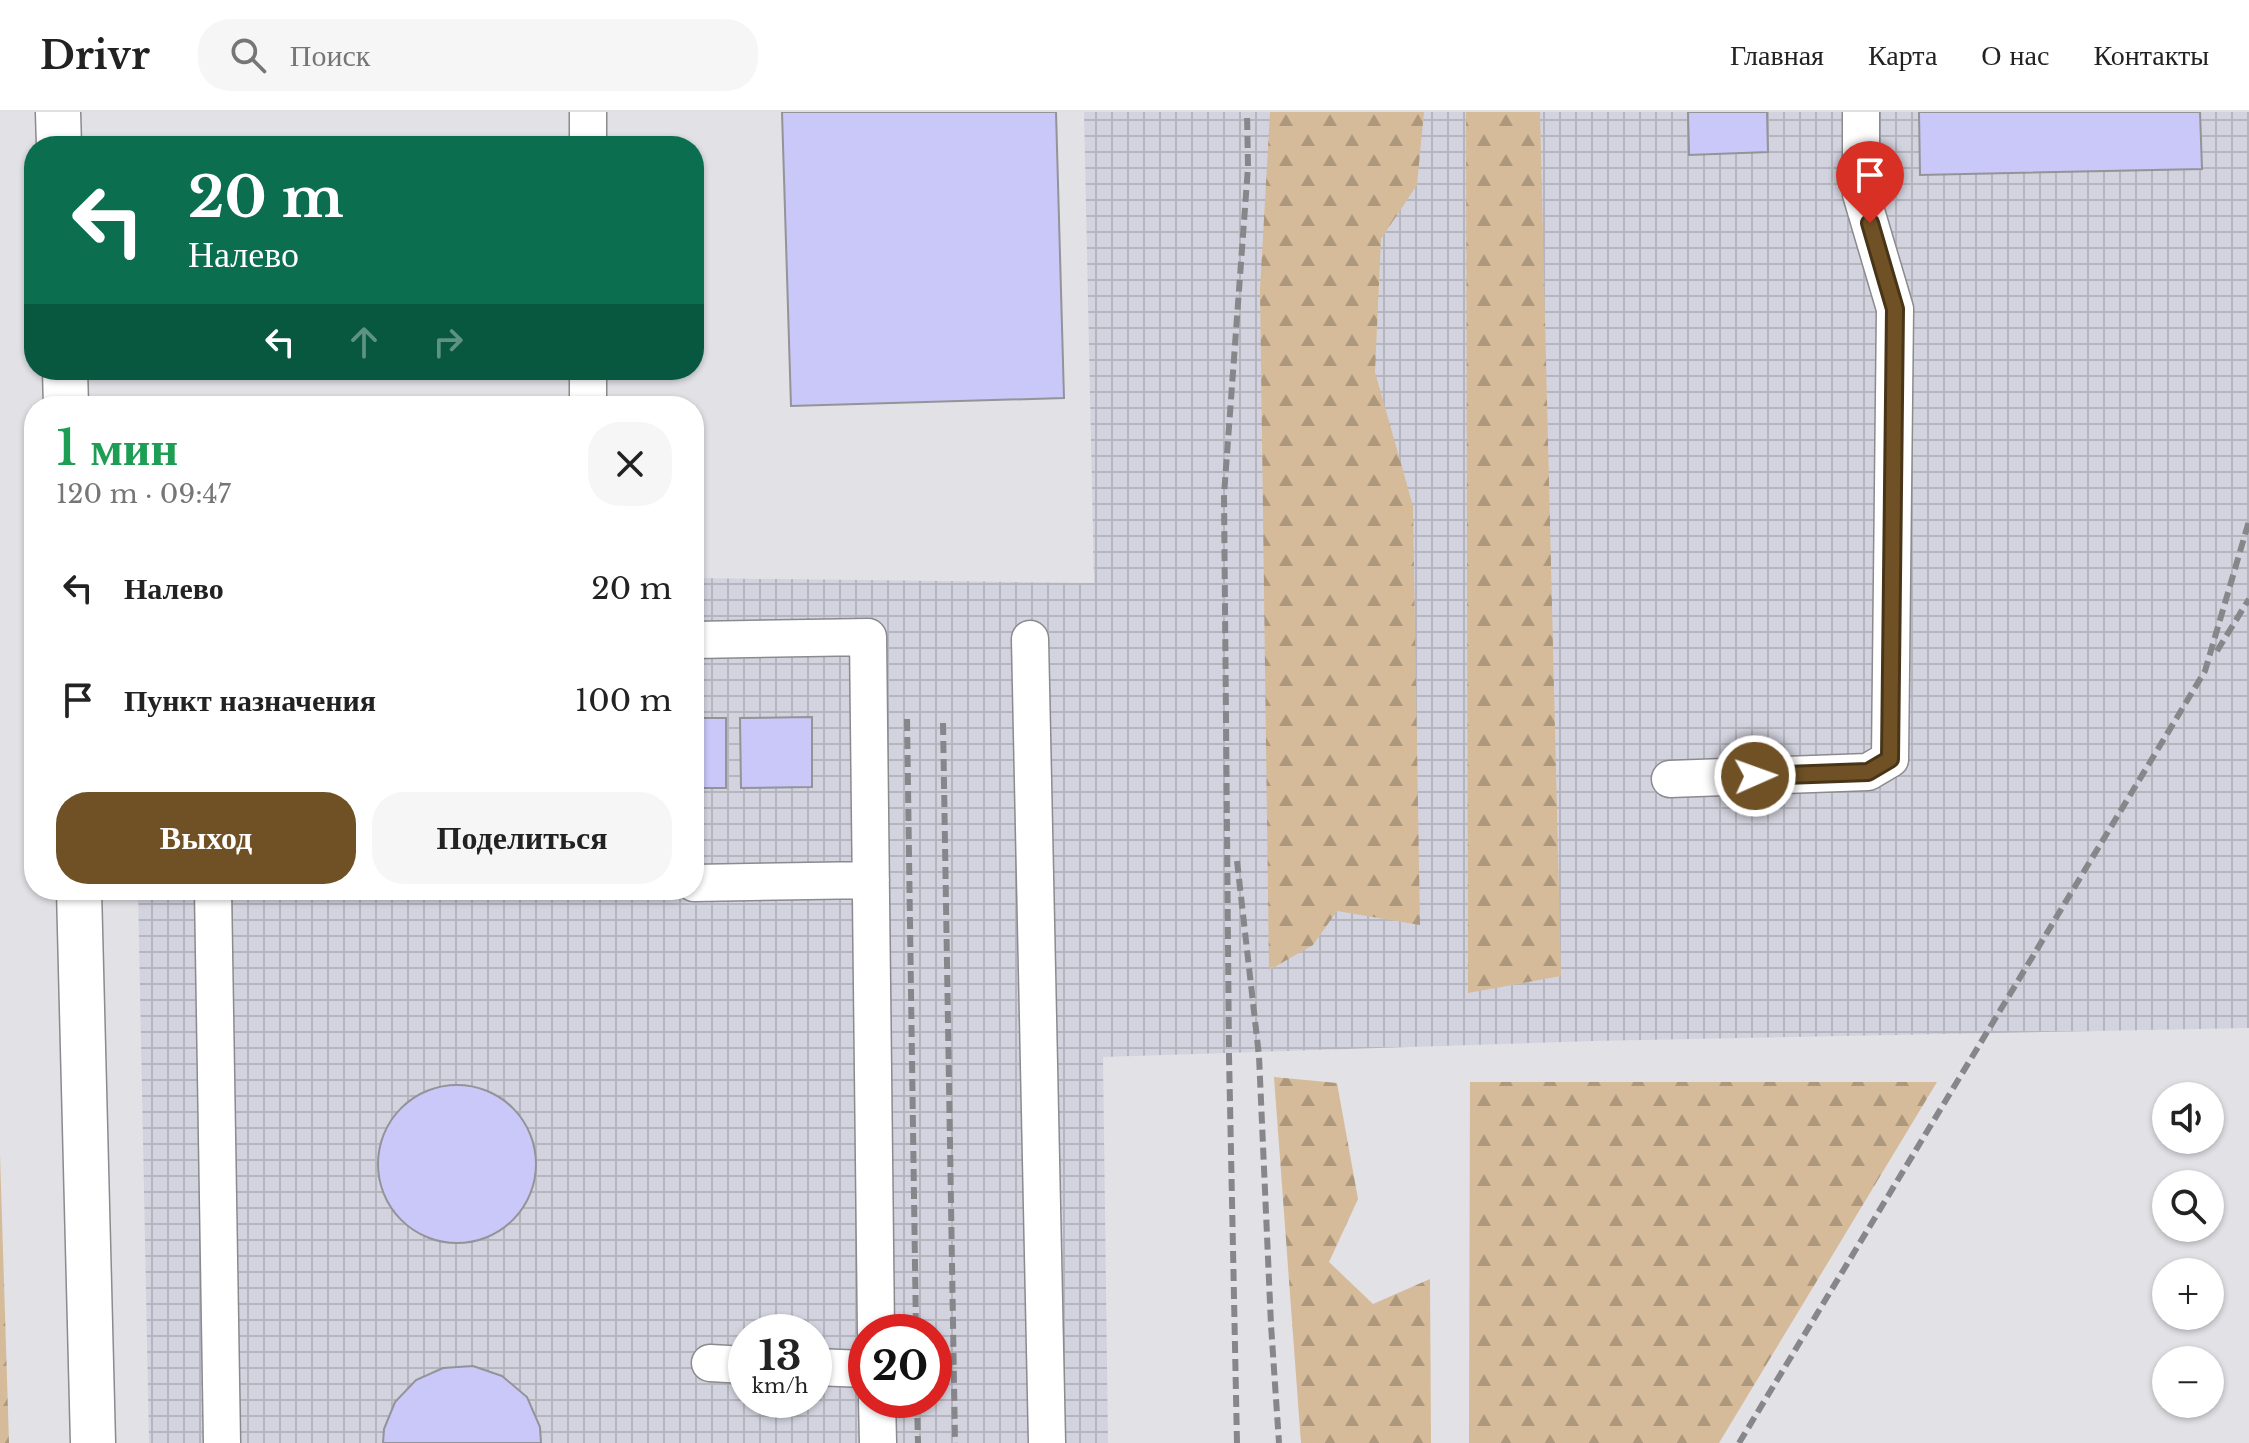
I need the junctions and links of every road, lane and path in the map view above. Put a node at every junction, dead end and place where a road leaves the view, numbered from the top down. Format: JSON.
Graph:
{"nodes":[{"id":1,"x":58,"y":112,"type":"edge"},
{"id":2,"x":588,"y":112,"type":"edge"},
{"id":3,"x":1861,"y":112,"type":"edge"},
{"id":4,"x":59,"y":136,"type":"edge"},
{"id":5,"x":588,"y":136,"type":"edge"},
{"id":6,"x":1030,"y":639,"type":"dead end"},
{"id":7,"x":704,"y":640,"type":"edge"},
{"id":8,"x":1670,"y":779,"type":"dead end"},
{"id":9,"x":871,"y":880,"type":"junction"},
{"id":10,"x":704,"y":883,"type":"edge"},
{"id":11,"x":79,"y":900,"type":"edge"},
{"id":12,"x":213,"y":900,"type":"edge"},
{"id":13,"x":876,"y":1314,"type":"edge"},
{"id":14,"x":710,"y":1363,"type":"dead end"},
{"id":15,"x":728,"y":1364,"type":"edge"},
{"id":16,"x":877,"y":1418,"type":"edge"},
{"id":17,"x":93,"y":1443,"type":"edge"},
{"id":18,"x":222,"y":1443,"type":"edge"},
{"id":19,"x":878,"y":1443,"type":"edge"},
{"id":20,"x":1047,"y":1443,"type":"edge"}],
"edges":[{"from":1,"to":4,"type":"main road"},
{"from":2,"to":5,"type":"street"},
{"from":3,"to":8,"type":"street"},
{"from":6,"to":20,"type":"street"},
{"from":7,"to":9,"type":"street"},
{"from":9,"to":10,"type":"street"},
{"from":9,"to":13,"type":"street"},
{"from":11,"to":17,"type":"main road"},
{"from":12,"to":18,"type":"street"},
{"from":14,"to":15,"type":"street"},
{"from":16,"to":19,"type":"street"}]}
